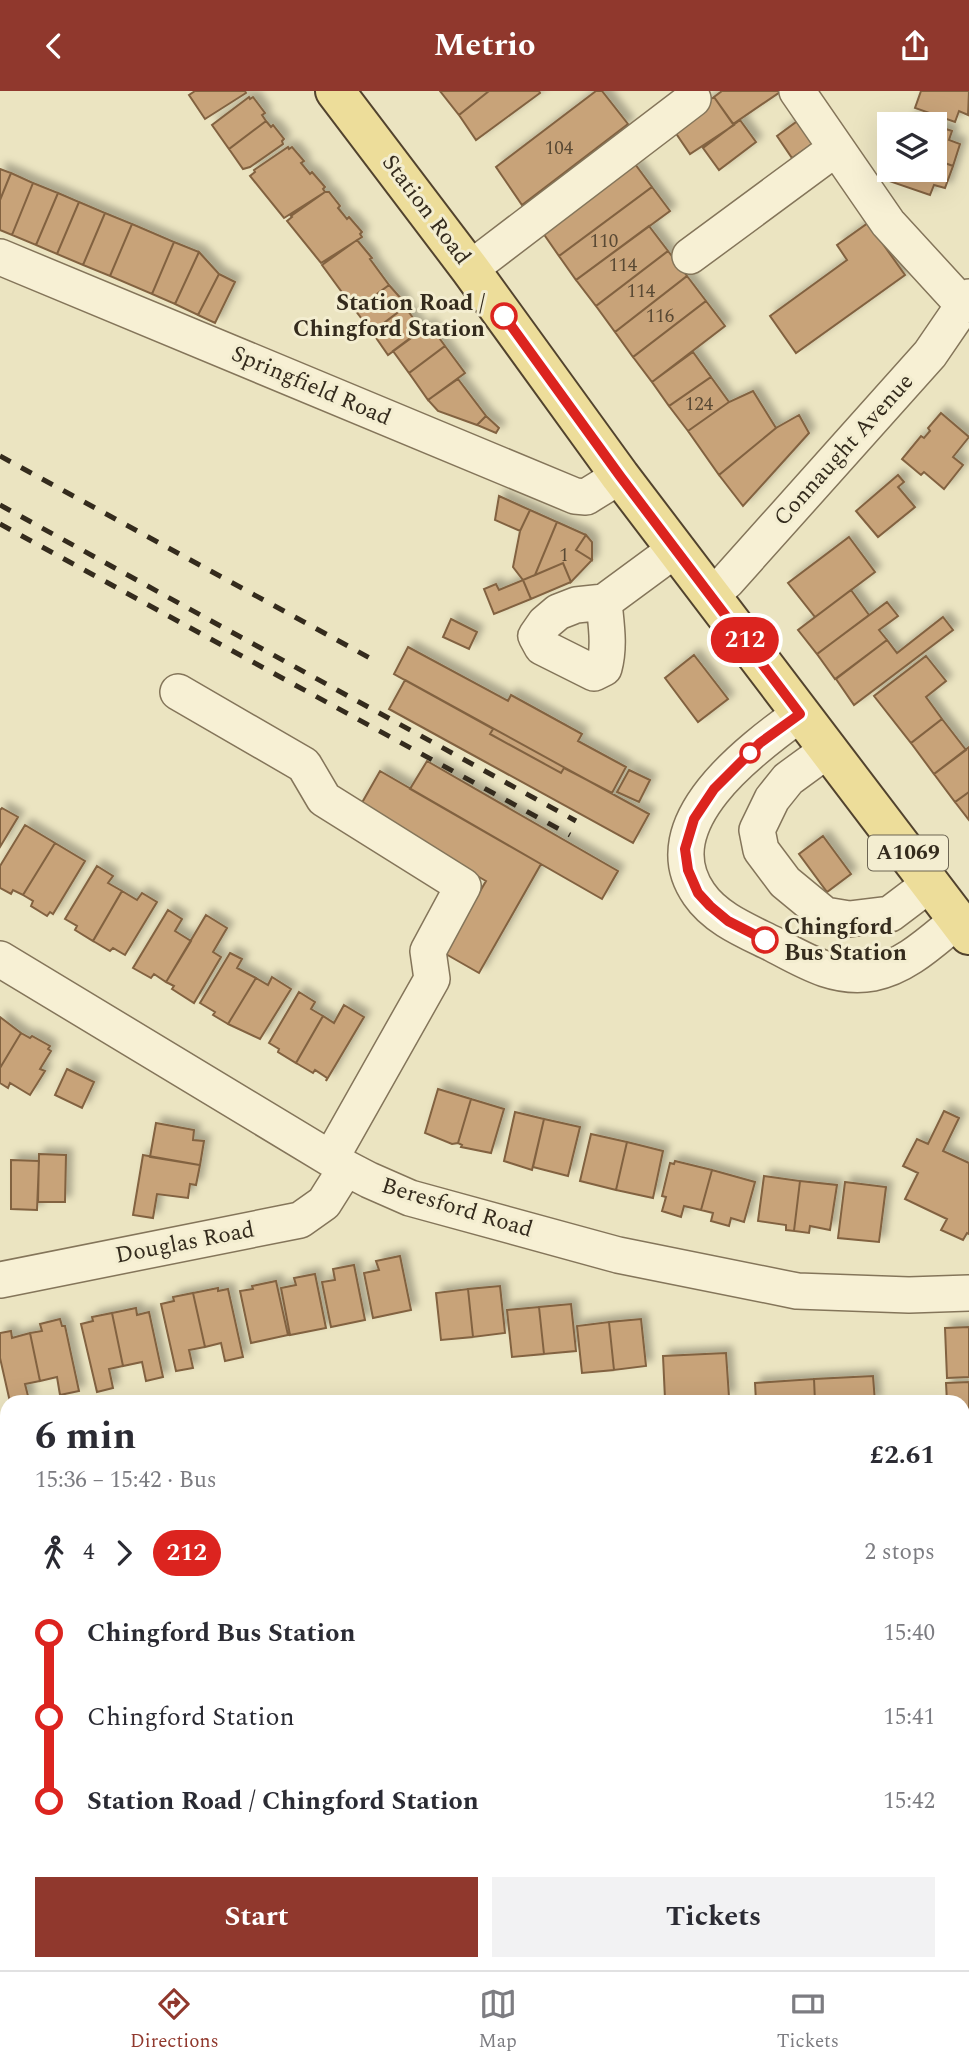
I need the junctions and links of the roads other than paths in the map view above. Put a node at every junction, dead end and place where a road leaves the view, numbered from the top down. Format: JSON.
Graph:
{"nodes":[{"id":1,"x":335,"y":91,"type":"edge"},
{"id":2,"x":797,"y":91,"type":"edge"},
{"id":3,"x":693,"y":99,"type":"dead end"},
{"id":4,"x":835,"y":149,"type":"junction"},
{"id":5,"x":690,"y":256,"type":"dead end"},
{"id":6,"x":0,"y":257,"type":"edge"},
{"id":7,"x":470,"y":269,"type":"junction"},
{"id":8,"x":966,"y":301,"type":"edge"},
{"id":9,"x":620,"y":476,"type":"junction"},
{"id":10,"x":676,"y":549,"type":"junction"},
{"id":11,"x":711,"y":596,"type":"junction"},
{"id":12,"x":604,"y":602,"type":"dead end"},
{"id":13,"x":178,"y":692,"type":"dead end"},
{"id":14,"x":800,"y":714,"type":"junction"},
{"id":15,"x":829,"y":749,"type":"junction"},
{"id":16,"x":931,"y":883,"type":"junction"},
{"id":17,"x":964,"y":927,"type":"edge"},
{"id":18,"x":0,"y":959,"type":"edge"},
{"id":19,"x":339,"y":1163,"type":"junction"},
{"id":20,"x":0,"y":1280,"type":"edge"},
{"id":21,"x":969,"y":1293,"type":"edge"}],
"edges":[{"from":1,"to":7,"type":"main road","name":"Station Road","number":"A1069"},
{"from":2,"to":4,"type":"street"},
{"from":3,"to":7,"type":"street"},
{"from":4,"to":5,"type":"street"},
{"from":4,"to":8,"type":"street"},
{"from":6,"to":9,"type":"street","name":"Springfield Road"},
{"from":7,"to":9,"type":"main road","name":"Station Road","number":"A1069"},
{"from":8,"to":11,"type":"street","name":"Connaught Avenue"},
{"from":9,"to":10,"type":"main road","name":"Station Road","number":"A1069"},
{"from":10,"to":11,"type":"main road","name":"Station Road","number":"A1069"},
{"from":10,"to":12,"type":"street"},
{"from":11,"to":14,"type":"main road","name":"Station Road","number":"A1069"},
{"from":13,"to":19,"type":"street","name":"Douglas Road"},
{"from":14,"to":15,"type":"main road","name":"Station Road","number":"A1069"},
{"from":14,"to":17,"type":"street"},
{"from":15,"to":16,"type":"main road","name":"Station Road","number":"A1069"},
{"from":15,"to":16,"type":"street"},
{"from":16,"to":17,"type":"main road","name":"Station Road","number":"A1069"},
{"from":18,"to":19,"type":"street","name":"Beresford Road"},
{"from":19,"to":20,"type":"street","name":"Douglas Road"},
{"from":19,"to":21,"type":"street","name":"Beresford Road"}]}
